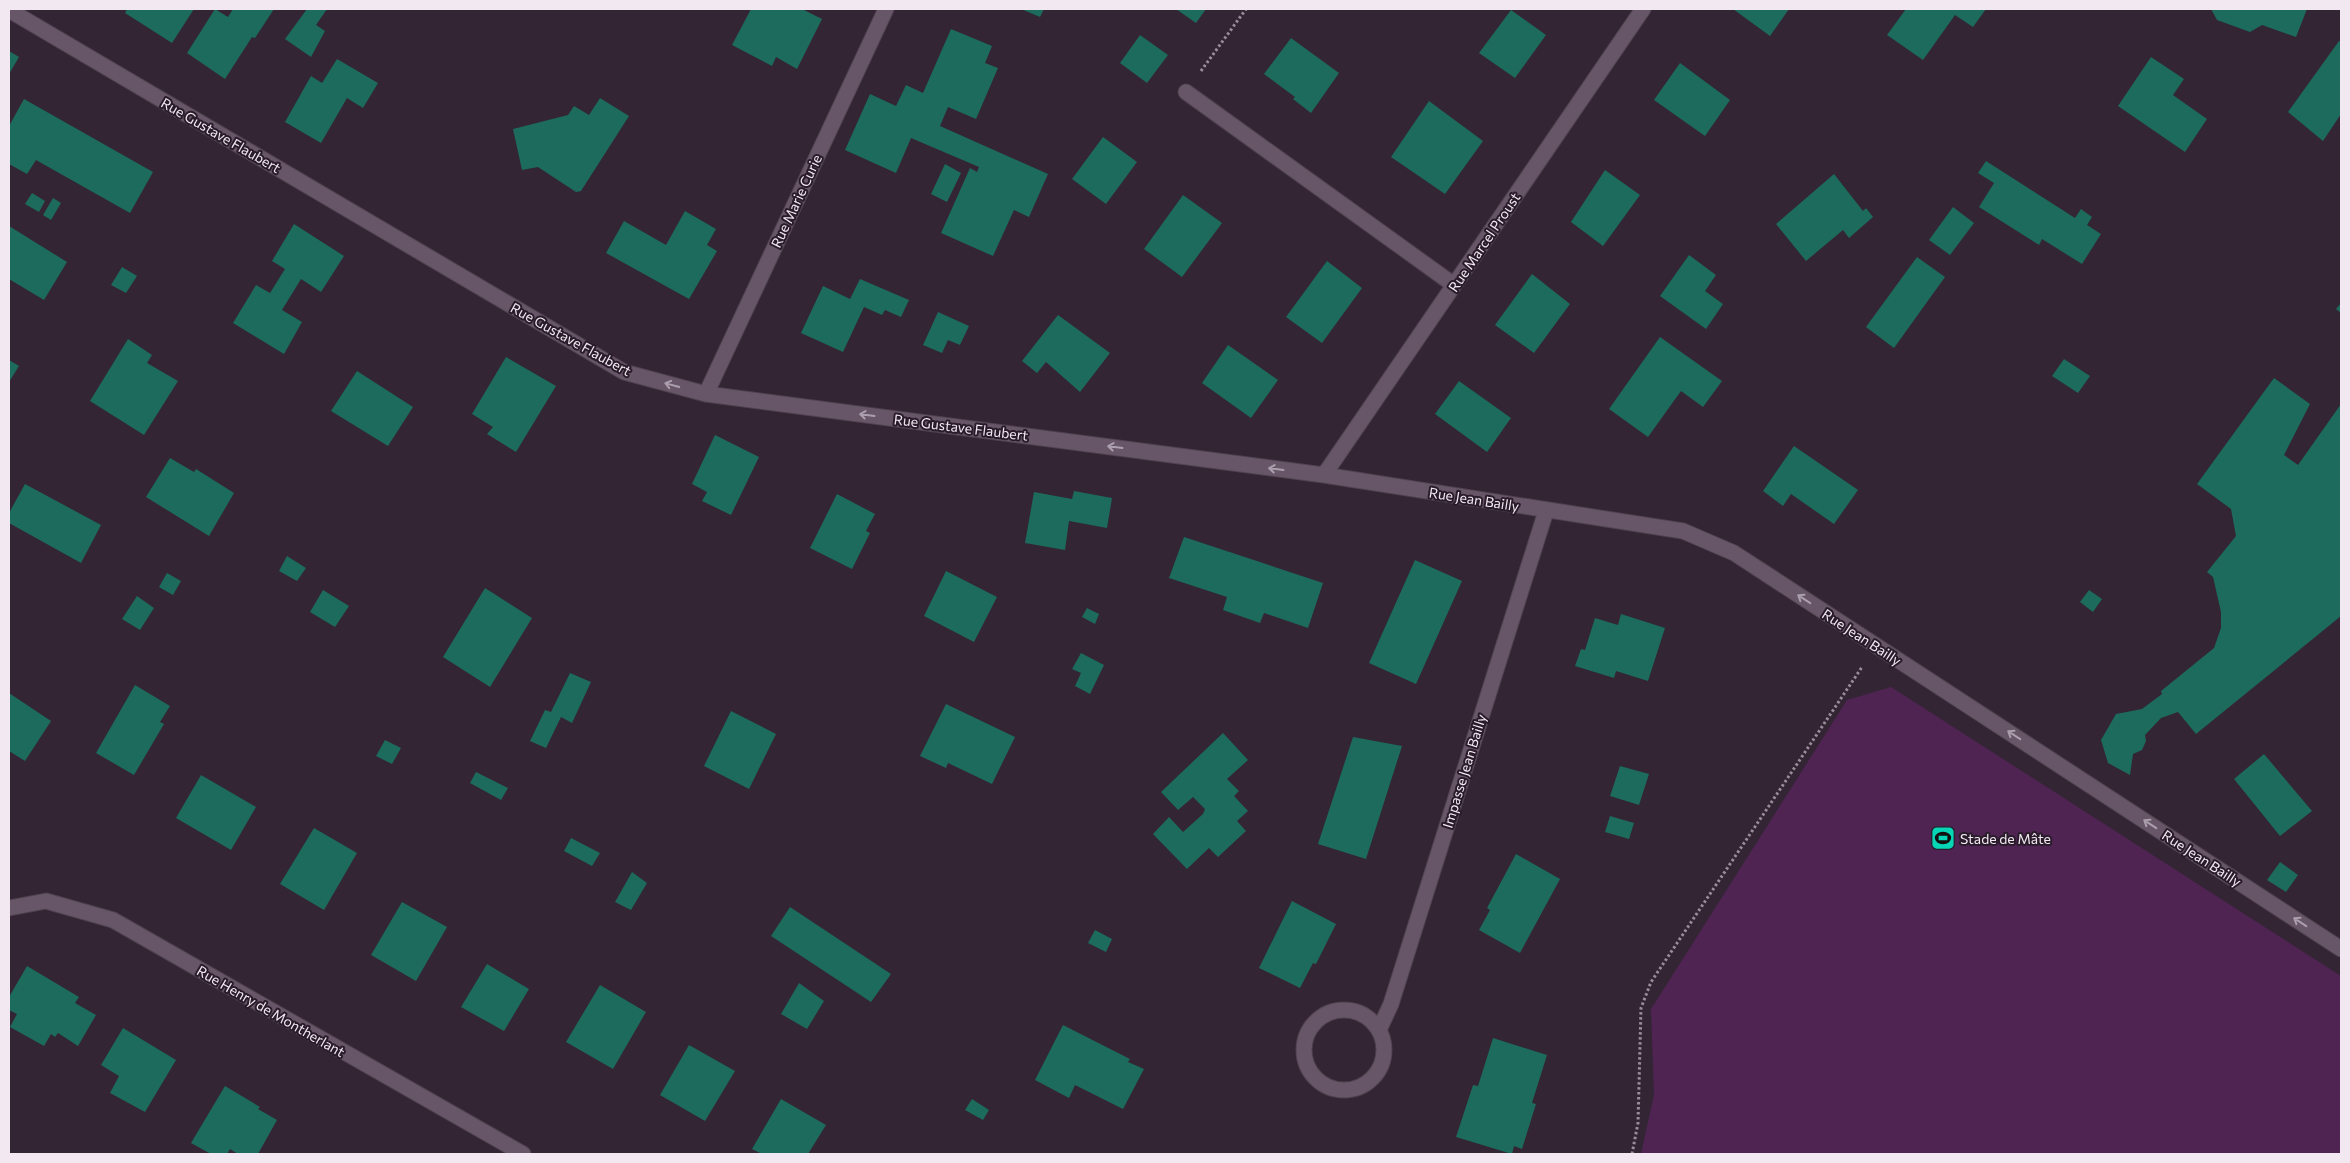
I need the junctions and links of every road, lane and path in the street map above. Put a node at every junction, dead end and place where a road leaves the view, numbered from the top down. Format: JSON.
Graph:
{"nodes":[{"id":1,"x":886,"y":9,"type":"edge"},
{"id":2,"x":1246,"y":9,"type":"edge"},
{"id":3,"x":1643,"y":9,"type":"edge"},
{"id":4,"x":9,"y":10,"type":"edge"},
{"id":5,"x":1186,"y":92,"type":"joint"},
{"id":6,"x":1454,"y":285,"type":"junction"},
{"id":7,"x":706,"y":394,"type":"junction"},
{"id":8,"x":1324,"y":475,"type":"junction"},
{"id":9,"x":1546,"y":510,"type":"junction"},
{"id":10,"x":1876,"y":646,"type":"junction"},
{"id":11,"x":9,"y":908,"type":"edge"},
{"id":12,"x":2341,"y":949,"type":"edge"},
{"id":13,"x":1379,"y":1030,"type":"junction"},
{"id":14,"x":523,"y":1154,"type":"edge"},
{"id":15,"x":1632,"y":1154,"type":"edge"}],
"edges":[{"from":1,"to":7,"type":"street","name":"Rue Marie Curie"},
{"from":2,"to":5,"type":"path"},
{"from":3,"to":6,"type":"street","name":"Rue Marcel Proust"},
{"from":7,"to":4,"type":"street","name":"Rue Gustave Flaubert","one_way":true},
{"from":5,"to":6,"type":"street"},
{"from":6,"to":8,"type":"street","name":"Rue Marcel Proust"},
{"from":8,"to":7,"type":"street","name":"Rue Gustave Flaubert","one_way":true},
{"from":8,"to":9,"type":"street","name":"Rue Jean Bailly"},
{"from":10,"to":9,"type":"street","name":"Rue Jean Bailly","one_way":true},
{"from":9,"to":13,"type":"street","name":"Impasse Jean Bailly"},
{"from":12,"to":10,"type":"street","name":"Rue Jean Bailly","one_way":true},
{"from":10,"to":15,"type":"path"},
{"from":11,"to":14,"type":"street","name":"Rue Henry de Montherlant"},
{"from":13,"to":13,"type":"street"}]}
